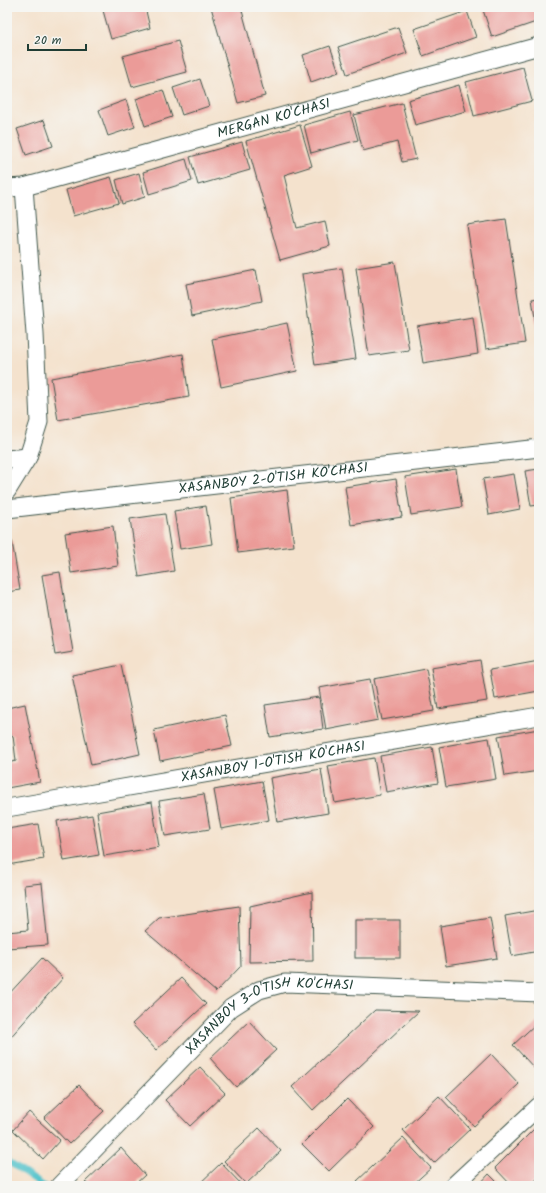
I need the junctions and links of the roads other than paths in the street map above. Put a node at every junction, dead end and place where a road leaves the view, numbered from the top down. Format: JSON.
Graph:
{"nodes":[{"id":1,"x":539,"y":46,"type":"edge"},
{"id":2,"x":24,"y":187,"type":"junction"},
{"id":3,"x":7,"y":188,"type":"edge"},
{"id":4,"x":539,"y":448,"type":"edge"},
{"id":5,"x":28,"y":457,"type":"junction"},
{"id":6,"x":7,"y":459,"type":"edge"},
{"id":7,"x":7,"y":491,"type":"edge"},
{"id":8,"x":7,"y":509,"type":"edge"},
{"id":9,"x":539,"y":716,"type":"edge"},
{"id":10,"x":7,"y":808,"type":"edge"},
{"id":11,"x":539,"y":992,"type":"edge"},
{"id":12,"x":539,"y":1107,"type":"edge"},
{"id":13,"x":59,"y":1186,"type":"edge"},
{"id":14,"x":453,"y":1186,"type":"edge"}],
"edges":[{"from":1,"to":2,"type":"street","name":"MERGAN KO'CHASI"},
{"from":2,"to":3,"type":"street","name":"MERGAN KO'CHASI"},
{"from":2,"to":5,"type":"street"},
{"from":4,"to":8,"type":"street","name":"XASANBOY 2-O'TISH KO'CHASI"},
{"from":5,"to":6,"type":"street"},
{"from":5,"to":7,"type":"street"},
{"from":9,"to":10,"type":"street","name":"XASANBOY 1-O'TISH KO'CHASI"},
{"from":11,"to":13,"type":"street","name":"XASANBOY 3-O'TISH KO'CHASI"},
{"from":12,"to":14,"type":"street"}]}
